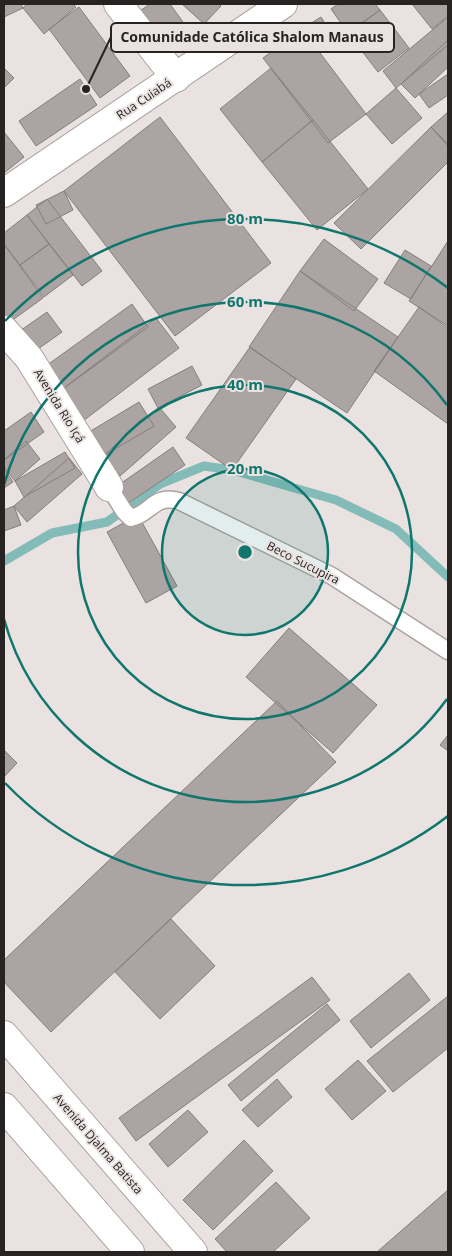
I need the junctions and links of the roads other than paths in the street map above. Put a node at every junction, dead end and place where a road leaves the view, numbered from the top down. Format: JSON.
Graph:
{"nodes":[{"id":1,"x":118,"y":4,"type":"edge"},
{"id":2,"x":283,"y":4,"type":"edge"},
{"id":3,"x":176,"y":78,"type":"junction"},
{"id":4,"x":4,"y":193,"type":"edge"},
{"id":5,"x":4,"y":330,"type":"edge"},
{"id":6,"x":113,"y":495,"type":"joint"},
{"id":7,"x":448,"y":651,"type":"edge"},
{"id":8,"x":4,"y":1035,"type":"edge"},
{"id":9,"x":4,"y":1107,"type":"edge"},
{"id":10,"x":126,"y":1250,"type":"edge"},
{"id":11,"x":193,"y":1252,"type":"edge"}],
"edges":[{"from":1,"to":3,"type":"street"},
{"from":2,"to":3,"type":"street","name":"Rua Cuiabá"},
{"from":3,"to":4,"type":"street","name":"Rua Cuiabá"},
{"from":5,"to":6,"type":"street","name":"Avenida Rio Içá"},
{"from":6,"to":7,"type":"lane","name":"Beco Sucupira"},
{"from":8,"to":11,"type":"street","name":"Avenida Djalma Batista"},
{"from":9,"to":10,"type":"street"}]}
